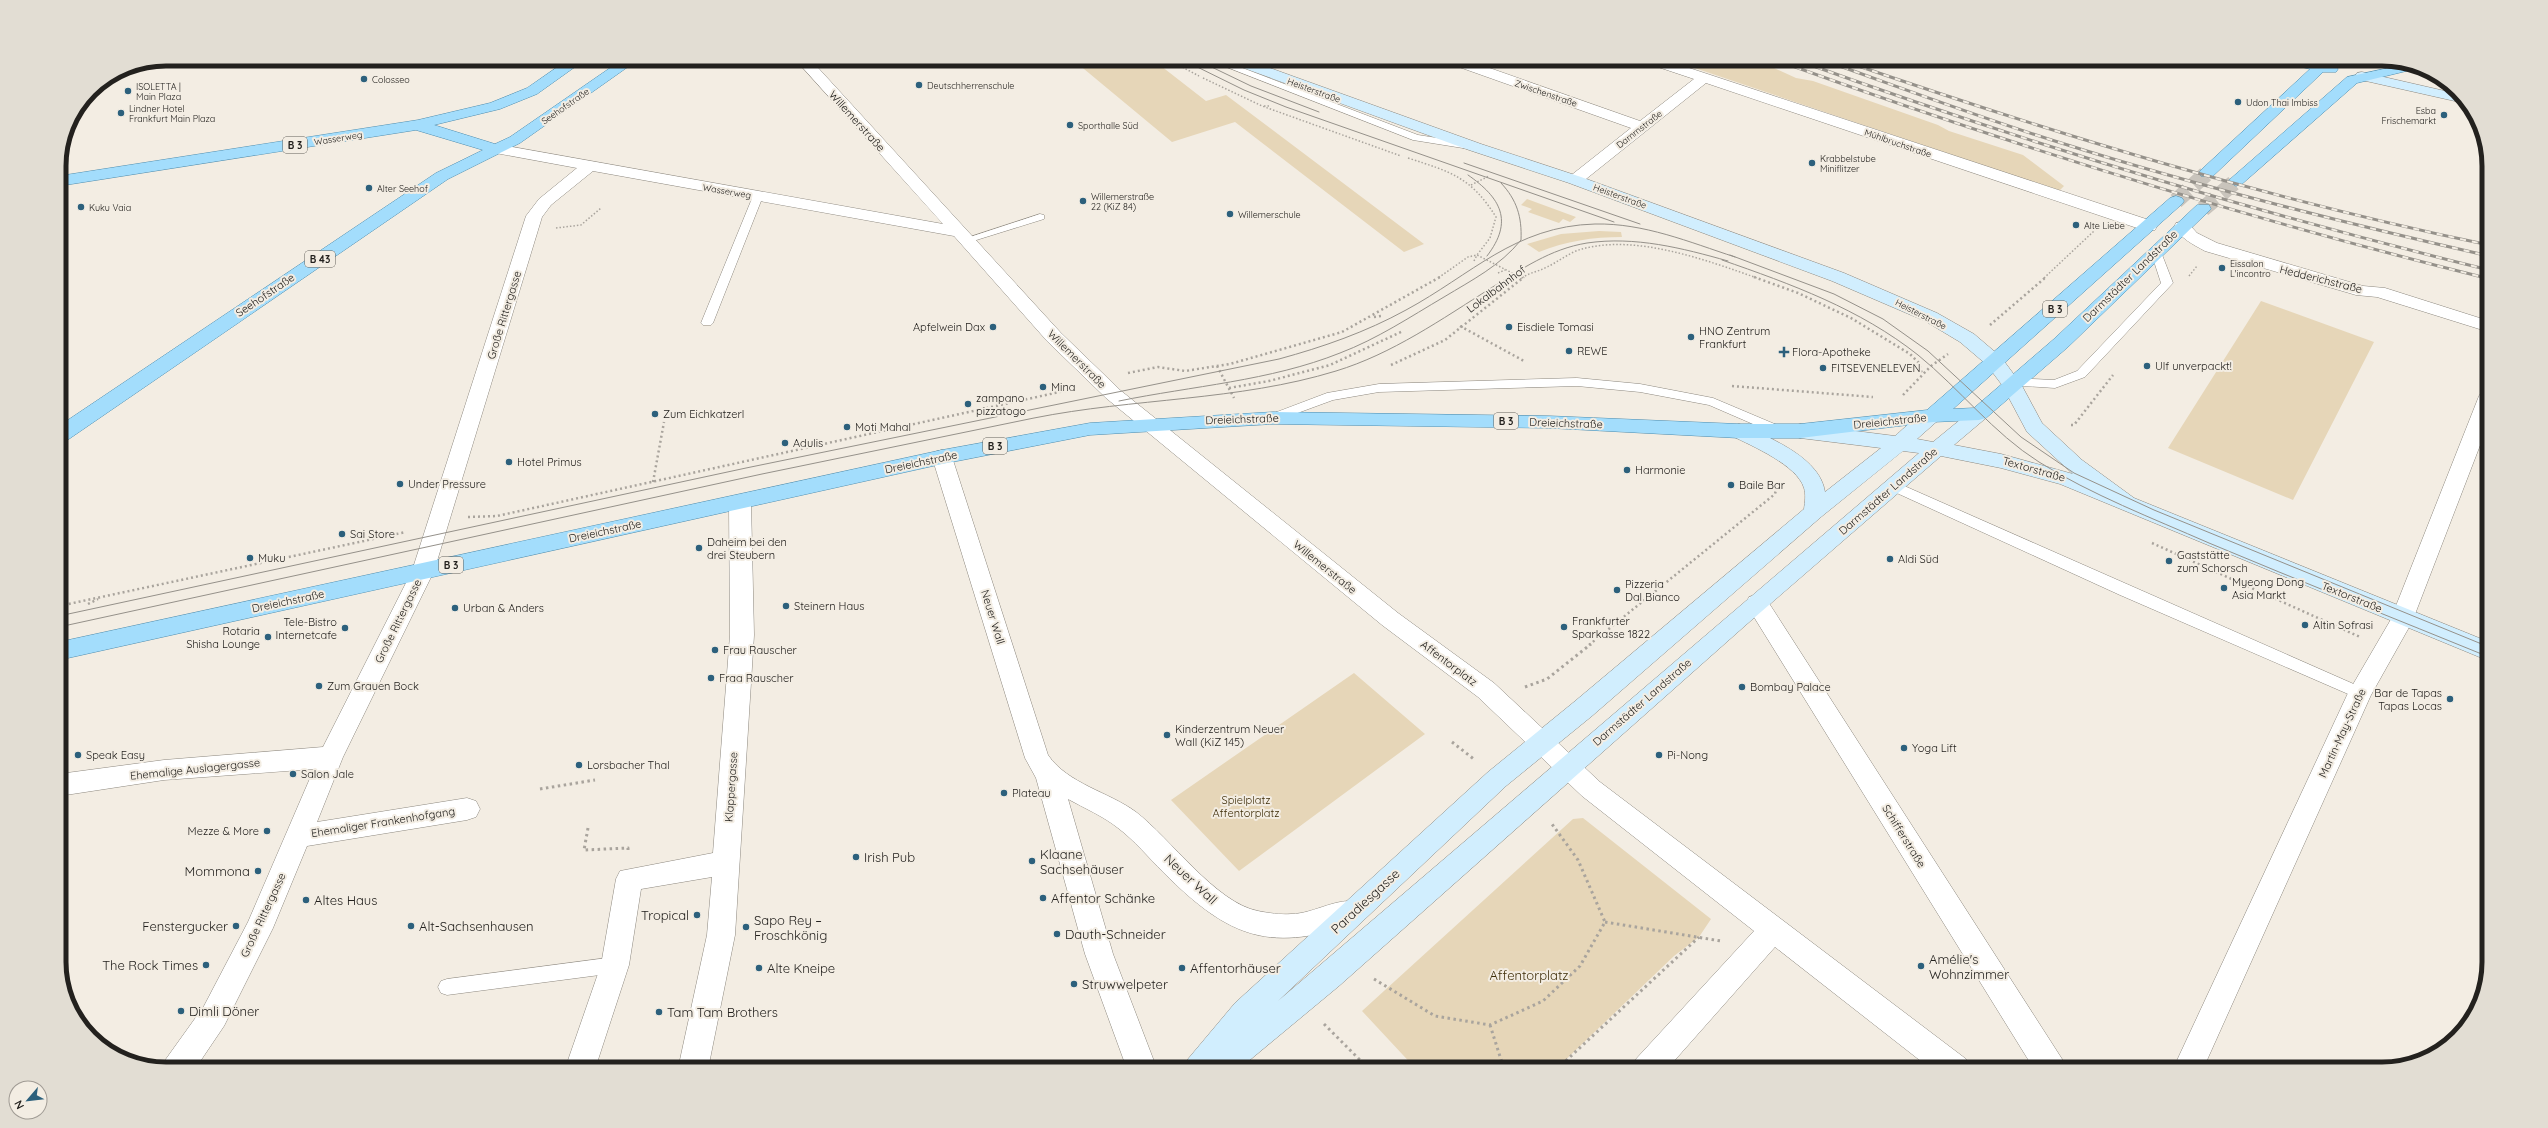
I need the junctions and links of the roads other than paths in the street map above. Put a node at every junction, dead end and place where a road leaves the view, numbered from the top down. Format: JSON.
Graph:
{"nodes":[{"id":1,"x":568,"y":66,"type":"edge"},
{"id":2,"x":602,"y":66,"type":"edge"},
{"id":3,"x":622,"y":66,"type":"edge"},
{"id":4,"x":808,"y":66,"type":"edge"},
{"id":5,"x":1229,"y":66,"type":"edge"},
{"id":6,"x":1251,"y":66,"type":"edge"},
{"id":7,"x":1470,"y":66,"type":"edge"},
{"id":8,"x":1669,"y":66,"type":"edge"},
{"id":9,"x":2320,"y":66,"type":"joint"},
{"id":10,"x":2352,"y":66,"type":"edge"},
{"id":11,"x":2375,"y":66,"type":"edge"},
{"id":12,"x":2403,"y":68,"type":"edge"},
{"id":13,"x":2392,"y":70,"type":"junction"},
{"id":14,"x":2362,"y":76,"type":"junction"},
{"id":15,"x":1704,"y":78,"type":"junction"},
{"id":16,"x":2433,"y":80,"type":"edge"},
{"id":17,"x":2455,"y":97,"type":"edge"},
{"id":18,"x":418,"y":125,"type":"junction"},
{"id":19,"x":1642,"y":126,"type":"junction"},
{"id":20,"x":457,"y":139,"type":"junction"},
{"id":21,"x":1475,"y":147,"type":"junction"},
{"id":22,"x":496,"y":149,"type":"junction"},
{"id":23,"x":588,"y":167,"type":"junction"},
{"id":24,"x":2207,"y":173,"type":"tunnel mouth"},
{"id":25,"x":442,"y":176,"type":"junction"},
{"id":26,"x":66,"y":180,"type":"edge"},
{"id":27,"x":1576,"y":180,"type":"junction"},
{"id":28,"x":2236,"y":181,"type":"tunnel mouth"},
{"id":29,"x":758,"y":196,"type":"junction"},
{"id":30,"x":2176,"y":201,"type":"tunnel mouth"},
{"id":31,"x":2203,"y":209,"type":"tunnel mouth"},
{"id":32,"x":1040,"y":217,"type":"dead end"},
{"id":33,"x":2149,"y":226,"type":"junction"},
{"id":34,"x":2182,"y":227,"type":"junction"},
{"id":35,"x":962,"y":236,"type":"junction"},
{"id":36,"x":2156,"y":252,"type":"junction"},
{"id":37,"x":2379,"y":301,"type":"dead end"},
{"id":38,"x":707,"y":323,"type":"dead end"},
{"id":39,"x":2482,"y":325,"type":"edge"},
{"id":40,"x":2482,"y":335,"type":"edge"},
{"id":41,"x":1994,"y":361,"type":"junction"},
{"id":42,"x":2012,"y":383,"type":"junction"},
{"id":43,"x":1979,"y":414,"type":"junction"},
{"id":44,"x":2482,"y":414,"type":"edge"},
{"id":45,"x":1933,"y":416,"type":"junction"},
{"id":46,"x":1273,"y":418,"type":"junction"},
{"id":47,"x":1150,"y":424,"type":"junction"},
{"id":48,"x":66,"y":431,"type":"edge"},
{"id":49,"x":1739,"y":431,"type":"junction"},
{"id":50,"x":1780,"y":431,"type":"junction"},
{"id":51,"x":1800,"y":431,"type":"junction"},
{"id":52,"x":1897,"y":442,"type":"junction"},
{"id":53,"x":1938,"y":448,"type":"junction"},
{"id":54,"x":942,"y":457,"type":"junction"},
{"id":55,"x":1893,"y":486,"type":"junction"},
{"id":56,"x":740,"y":502,"type":"junction"},
{"id":57,"x":2126,"y":503,"type":"junction"},
{"id":58,"x":1814,"y":512,"type":"junction"},
{"id":59,"x":423,"y":571,"type":"junction"},
{"id":60,"x":1757,"y":604,"type":"junction"},
{"id":61,"x":2402,"y":617,"type":"junction"},
{"id":62,"x":1390,"y":619,"type":"joint"},
{"id":63,"x":66,"y":649,"type":"edge"},
{"id":64,"x":2482,"y":649,"type":"edge"},
{"id":65,"x":2360,"y":693,"type":"junction"},
{"id":66,"x":1541,"y":742,"type":"junction"},
{"id":67,"x":331,"y":757,"type":"junction"},
{"id":68,"x":1568,"y":768,"type":"junction"},
{"id":69,"x":1048,"y":775,"type":"junction"},
{"id":70,"x":66,"y":784,"type":"edge"},
{"id":71,"x":467,"y":809,"type":"dead end"},
{"id":72,"x":298,"y":836,"type":"junction"},
{"id":73,"x":726,"y":863,"type":"junction"},
{"id":74,"x":1352,"y":912,"type":"junction"},
{"id":75,"x":1766,"y":938,"type":"junction"},
{"id":76,"x":615,"y":965,"type":"junction"},
{"id":77,"x":447,"y":987,"type":"dead end"},
{"id":78,"x":182,"y":1062,"type":"edge"},
{"id":79,"x":582,"y":1062,"type":"edge"},
{"id":80,"x":694,"y":1062,"type":"edge"},
{"id":81,"x":1139,"y":1062,"type":"edge"},
{"id":82,"x":1205,"y":1062,"type":"edge"},
{"id":83,"x":1225,"y":1062,"type":"edge"},
{"id":84,"x":1653,"y":1062,"type":"edge"},
{"id":85,"x":1944,"y":1062,"type":"edge"},
{"id":86,"x":2047,"y":1062,"type":"edge"},
{"id":87,"x":2191,"y":1062,"type":"edge"}],
"edges":[{"from":1,"to":18,"type":"main road","name":"Wasserweg","number":"B 3"},
{"from":2,"to":22,"type":"main road","name":"Seehofstraße","number":"B 43"},
{"from":3,"to":22,"type":"main road","name":"Seehofstraße","number":"B 43"},
{"from":4,"to":35,"type":"street","name":"Willemerstraße"},
{"from":5,"to":21,"type":"lane"},
{"from":6,"to":21,"type":"main road","name":"Heisterstraße"},
{"from":7,"to":19,"type":"street","name":"Zwischenstraße"},
{"from":8,"to":15,"type":"street","name":"Mühlbruchstraße"},
{"from":9,"to":14,"type":"main road"},
{"from":9,"to":24,"type":"main road"},
{"from":10,"to":14,"type":"main road"},
{"from":11,"to":13,"type":"main road"},
{"from":12,"to":13,"type":"main road"},
{"from":13,"to":14,"type":"main road"},
{"from":13,"to":16,"type":"main road"},
{"from":14,"to":17,"type":"main road"},
{"from":14,"to":28,"type":"main road"},
{"from":15,"to":19,"type":"street","name":"Dammstraße"},
{"from":15,"to":33,"type":"street","name":"Mühlbruchstraße"},
{"from":18,"to":20,"type":"main road"},
{"from":18,"to":26,"type":"main road","name":"Wasserweg","number":"B 3"},
{"from":19,"to":27,"type":"street","name":"Dammstraße"},
{"from":20,"to":22,"type":"main road"},
{"from":20,"to":25,"type":"main road"},
{"from":21,"to":27,"type":"main road","name":"Heisterstraße"},
{"from":22,"to":23,"type":"street","name":"Wasserweg"},
{"from":22,"to":25,"type":"main road","name":"Seehofstraße","number":"B 43"},
{"from":23,"to":29,"type":"street","name":"Wasserweg"},
{"from":23,"to":59,"type":"street","name":"Große Rittergasse"},
{"from":25,"to":48,"type":"main road","name":"Seehofstraße","number":"B 43"},
{"from":27,"to":41,"type":"main road","name":"Heisterstraße"},
{"from":29,"to":35,"type":"street","name":"Wasserweg"},
{"from":29,"to":38,"type":"lane"},
{"from":30,"to":33,"type":"main road","name":"Darmstädter Landstraße","number":"B 3"},
{"from":31,"to":34,"type":"main road","name":"Darmstädter Landstraße","number":"B 3"},
{"from":32,"to":35,"type":"lane"},
{"from":33,"to":41,"type":"main road","name":"Darmstädter Landstraße","number":"B 3"},
{"from":34,"to":36,"type":"main road","name":"Darmstädter Landstraße","number":"B 3"},
{"from":34,"to":39,"type":"street","name":"Hedderichstraße"},
{"from":35,"to":47,"type":"street","name":"Willemerstraße"},
{"from":36,"to":42,"type":"main road","name":"Darmstädter Landstraße","number":"B 3"},
{"from":36,"to":42,"type":"lane"},
{"from":37,"to":40,"type":"street"},
{"from":41,"to":42,"type":"main road","name":"Textorstraße"},
{"from":41,"to":45,"type":"main road","name":"Darmstädter Landstraße","number":"B 3"},
{"from":42,"to":43,"type":"main road","name":"Darmstädter Landstraße","number":"B 3"},
{"from":42,"to":57,"type":"main road","name":"Textorstraße"},
{"from":43,"to":45,"type":"main road","name":"Dreieichstraße","number":"B 3"},
{"from":43,"to":53,"type":"main road","name":"Darmstädter Landstraße"},
{"from":44,"to":61,"type":"street","name":"Martin-May-Straße"},
{"from":45,"to":51,"type":"main road","name":"Dreieichstraße","number":"B 3"},
{"from":45,"to":52,"type":"main road","name":"Darmstädter Landstraße","number":"B 3"},
{"from":46,"to":47,"type":"main road","name":"Dreieichstraße","number":"B 3"},
{"from":46,"to":49,"type":"main road","name":"Dreieichstraße","number":"B 3"},
{"from":46,"to":50,"type":"lane"},
{"from":47,"to":54,"type":"main road","name":"Dreieichstraße","number":"B 3"},
{"from":47,"to":62,"type":"street","name":"Willemerstraße"},
{"from":49,"to":50,"type":"main road","name":"Dreieichstraße","number":"B 3"},
{"from":49,"to":58,"type":"main road","number":"B 3"},
{"from":50,"to":51,"type":"main road","name":"Dreieichstraße","number":"B 3"},
{"from":51,"to":52,"type":"main road","name":"Dreieichstraße"},
{"from":52,"to":53,"type":"main road","name":"Dreieichstraße"},
{"from":52,"to":58,"type":"main road","name":"Darmstädter Landstraße","number":"B 3"},
{"from":53,"to":55,"type":"main road","name":"Darmstädter Landstraße"},
{"from":53,"to":57,"type":"main road","name":"Textorstraße"},
{"from":54,"to":56,"type":"main road","name":"Dreieichstraße","number":"B 3"},
{"from":54,"to":69,"type":"street","name":"Neuer Wall"},
{"from":55,"to":60,"type":"main road","name":"Darmstädter Landstraße"},
{"from":55,"to":65,"type":"lane"},
{"from":56,"to":59,"type":"main road","name":"Dreieichstraße","number":"B 3"},
{"from":56,"to":73,"type":"street","name":"Klappergasse"},
{"from":57,"to":61,"type":"main road","name":"Textorstraße"},
{"from":58,"to":66,"type":"main road","name":"Darmstädter Landstraße"},
{"from":59,"to":63,"type":"main road","name":"Dreieichstraße","number":"B 3"},
{"from":59,"to":67,"type":"street","name":"Große Rittergasse"},
{"from":60,"to":68,"type":"main road","name":"Darmstädter Landstraße"},
{"from":60,"to":86,"type":"street","name":"Schifferstraße"},
{"from":61,"to":64,"type":"main road","name":"Textorstraße"},
{"from":61,"to":65,"type":"street","name":"Martin-May-Straße"},
{"from":62,"to":66,"type":"street","name":"Affentorplatz"},
{"from":65,"to":87,"type":"street","name":"Martin-May-Straße"},
{"from":66,"to":68,"type":"street"},
{"from":66,"to":74,"type":"main road","name":"Paradiesgasse"},
{"from":67,"to":70,"type":"street","name":"Ehemalige Auslagergasse"},
{"from":67,"to":72,"type":"street","name":"Große Rittergasse"},
{"from":68,"to":75,"type":"street"},
{"from":68,"to":83,"type":"main road"},
{"from":69,"to":74,"type":"street","name":"Neuer Wall"},
{"from":69,"to":81,"type":"street","name":"Neuer Wall"},
{"from":71,"to":72,"type":"street","name":"Ehemaliger Frankenhofgang"},
{"from":72,"to":78,"type":"street","name":"Große Rittergasse"},
{"from":73,"to":76,"type":"street"},
{"from":73,"to":80,"type":"street","name":"Klappergasse"},
{"from":74,"to":82,"type":"main road","name":"Paradiesgasse"},
{"from":75,"to":84,"type":"street"},
{"from":75,"to":85,"type":"street"},
{"from":76,"to":77,"type":"lane"},
{"from":76,"to":79,"type":"street"}]}
